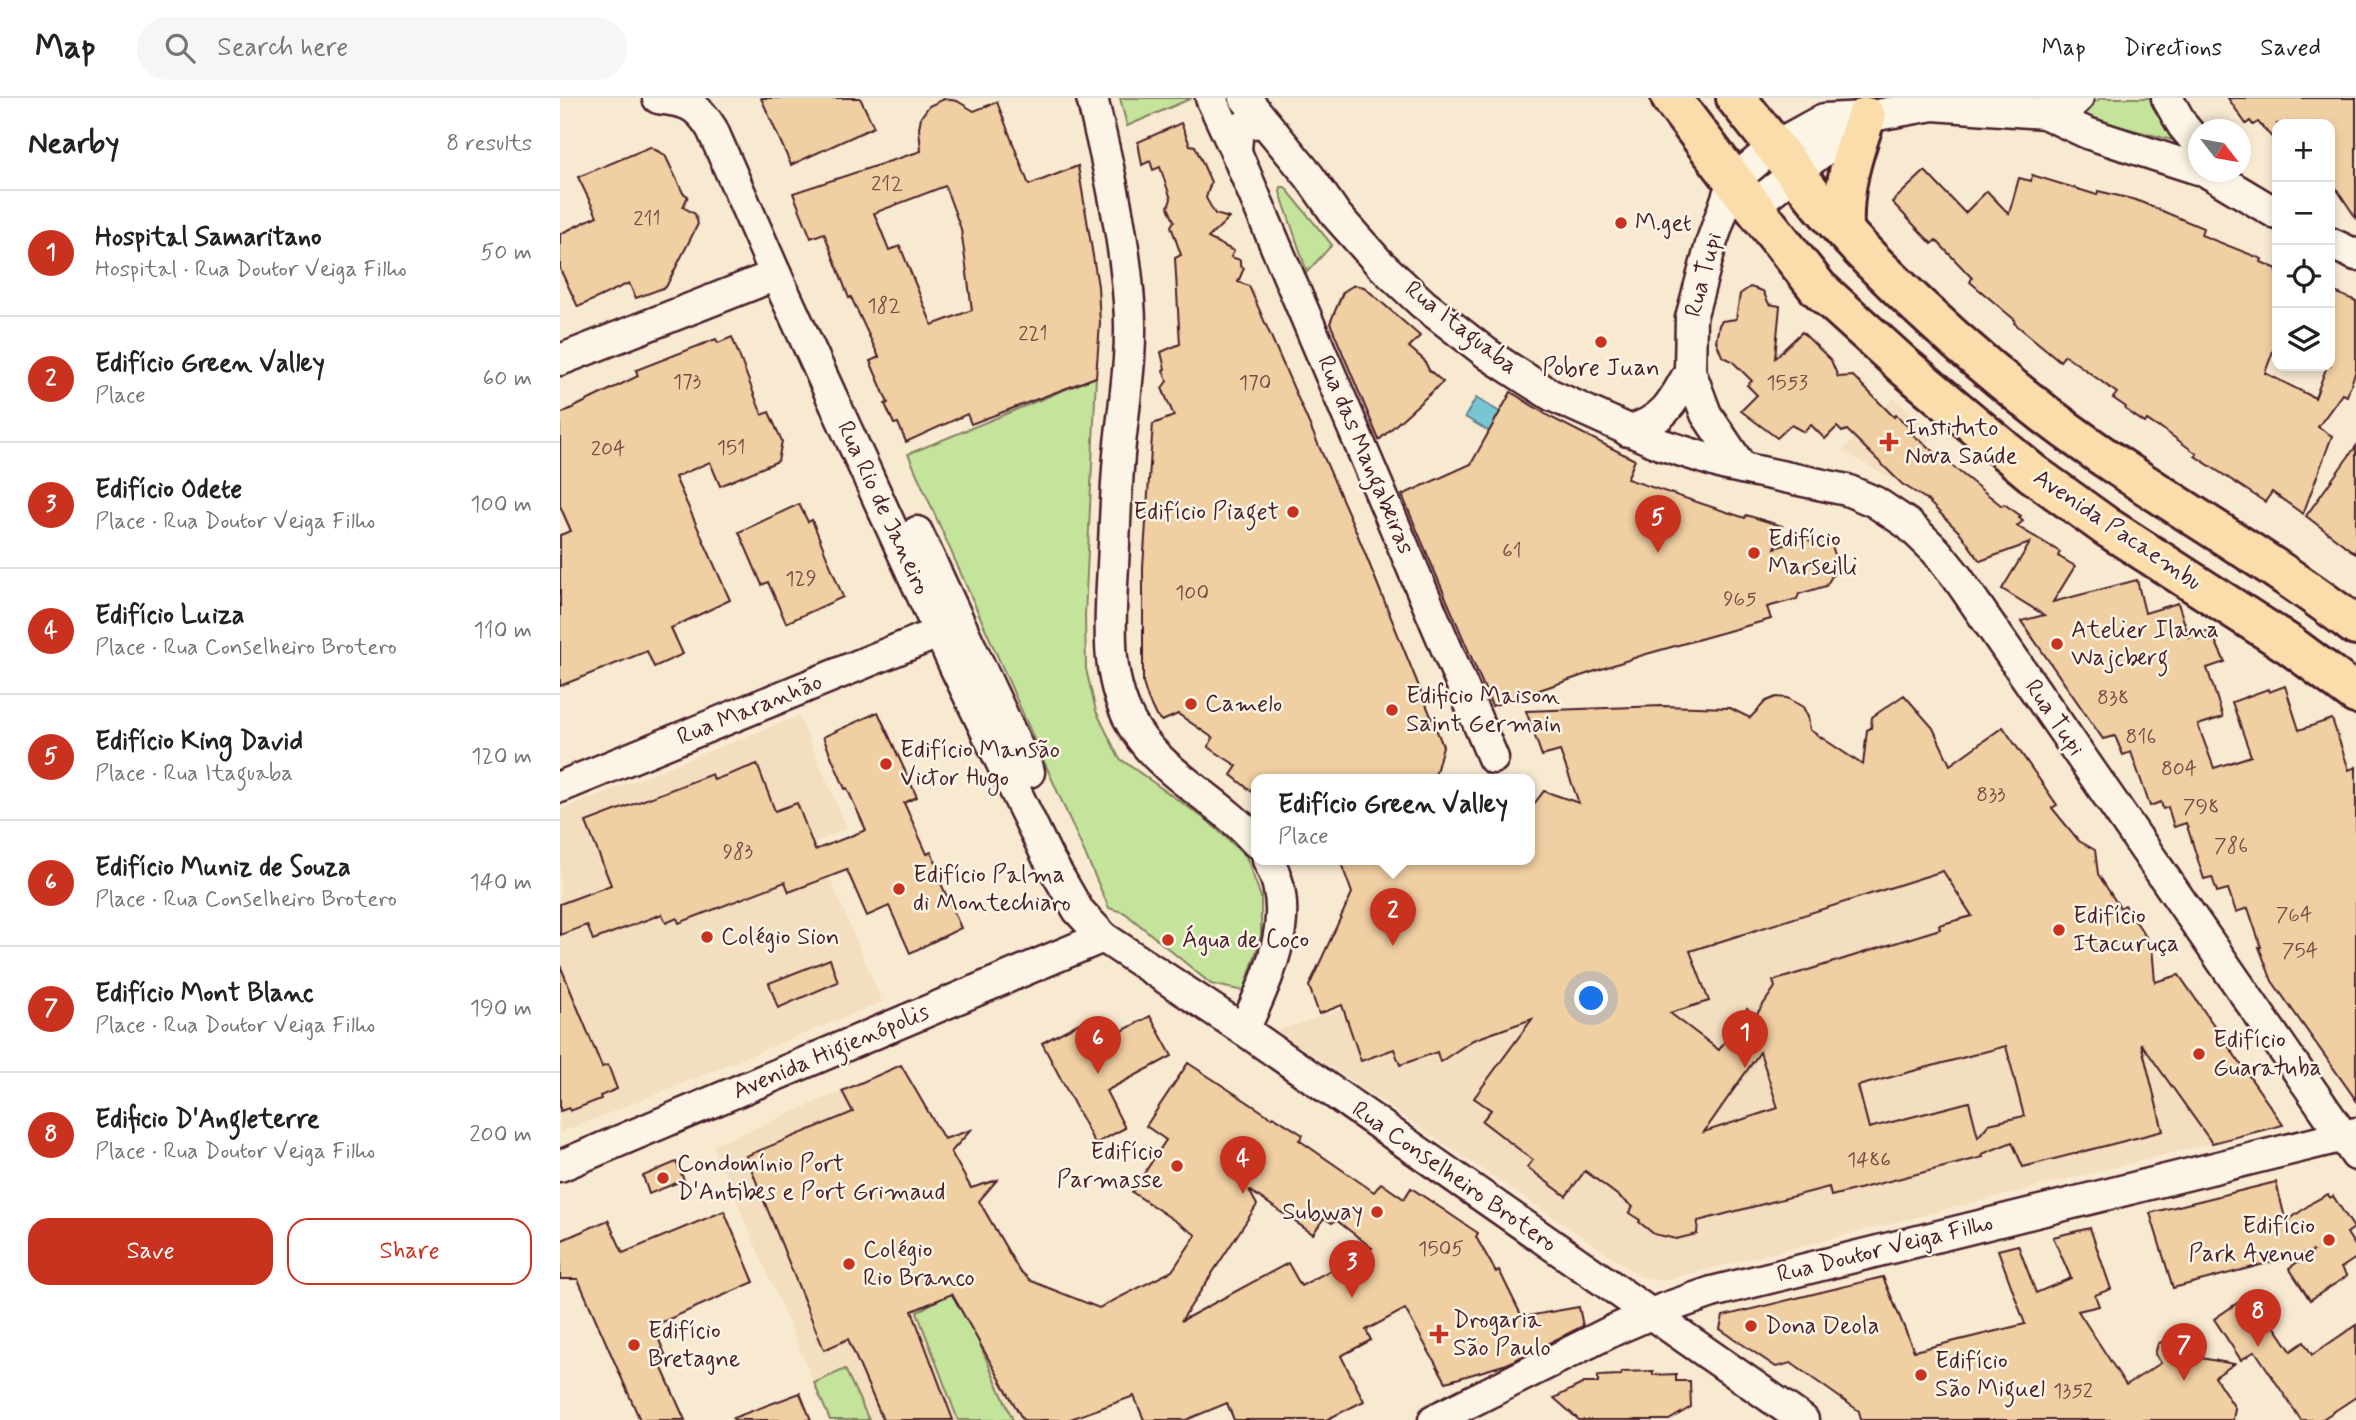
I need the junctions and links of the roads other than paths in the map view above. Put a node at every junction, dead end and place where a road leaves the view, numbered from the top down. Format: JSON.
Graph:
{"nodes":[{"id":1,"x":657,"y":98,"type":"edge"},
{"id":2,"x":1092,"y":98,"type":"edge"},
{"id":3,"x":1211,"y":98,"type":"edge"},
{"id":4,"x":1245,"y":98,"type":"edge"},
{"id":5,"x":1671,"y":98,"type":"edge"},
{"id":6,"x":2078,"y":98,"type":"edge"},
{"id":7,"x":2167,"y":98,"type":"edge"},
{"id":8,"x":1739,"y":99,"type":"edge"},
{"id":9,"x":2045,"y":113,"type":"junction"},
{"id":10,"x":1866,"y":117,"type":"junction"},
{"id":11,"x":1264,"y":122,"type":"junction"},
{"id":12,"x":2188,"y":132,"type":"edge"},
{"id":13,"x":1236,"y":152,"type":"junction"},
{"id":14,"x":1785,"y":159,"type":"junction"},
{"id":15,"x":2188,"y":165,"type":"edge"},
{"id":16,"x":2225,"y":182,"type":"edge"},
{"id":17,"x":1743,"y":194,"type":"junction"},
{"id":18,"x":2272,"y":211,"type":"edge"},
{"id":19,"x":1844,"y":230,"type":"junction"},
{"id":20,"x":2334,"y":245,"type":"edge"},
{"id":21,"x":2356,"y":255,"type":"edge"},
{"id":22,"x":776,"y":275,"type":"junction"},
{"id":23,"x":560,"y":360,"type":"edge"},
{"id":24,"x":1689,"y":371,"type":"junction"},
{"id":25,"x":1628,"y":431,"type":"junction"},
{"id":26,"x":1742,"y":468,"type":"junction"},
{"id":27,"x":868,"y":475,"type":"junction"},
{"id":28,"x":2356,"y":626,"type":"edge"},
{"id":29,"x":940,"y":632,"type":"junction"},
{"id":30,"x":2356,"y":694,"type":"edge"},
{"id":31,"x":1493,"y":758,"type":"dead end"},
{"id":32,"x":560,"y":787,"type":"edge"},
{"id":33,"x":1251,"y":836,"type":"edge"},
{"id":34,"x":1270,"y":865,"type":"edge"},
{"id":35,"x":1102,"y":937,"type":"junction"},
{"id":36,"x":1154,"y":964,"type":"dead end"},
{"id":37,"x":1244,"y":1030,"type":"junction"},
{"id":38,"x":2352,"y":1142,"type":"edge"},
{"id":39,"x":560,"y":1166,"type":"edge"},
{"id":40,"x":1650,"y":1315,"type":"junction"},
{"id":41,"x":1434,"y":1420,"type":"edge"},
{"id":42,"x":1803,"y":1420,"type":"edge"}],
"edges":[{"from":1,"to":22,"type":"street","name":"Rua Rio de Janeiro"},
{"from":2,"to":33,"type":"street"},
{"from":3,"to":13,"type":"street","name":"Rua das Mangabeiras"},
{"from":4,"to":11,"type":"street","name":"Rua Itaguaba"},
{"from":5,"to":17,"type":"main road","name":"Avenida Pacaembu"},
{"from":6,"to":9,"type":"street"},
{"from":7,"to":12,"type":"street"},
{"from":8,"to":14,"type":"main road"},
{"from":9,"to":10,"type":"street"},
{"from":9,"to":15,"type":"street"},
{"from":10,"to":14,"type":"street"},
{"from":10,"to":19,"type":"main road"},
{"from":11,"to":13,"type":"street"},
{"from":11,"to":25,"type":"street","name":"Rua Itaguaba"},
{"from":13,"to":31,"type":"street","name":"Rua das Mangabeiras"},
{"from":14,"to":17,"type":"street"},
{"from":14,"to":19,"type":"main road"},
{"from":16,"to":18,"type":"street"},
{"from":17,"to":24,"type":"street","name":"Rua Tupi"},
{"from":17,"to":30,"type":"main road","name":"Avenida Pacaembu"},
{"from":19,"to":28,"type":"main road"},
{"from":20,"to":21,"type":"street"},
{"from":22,"to":23,"type":"street"},
{"from":22,"to":27,"type":"street","name":"Rua Rio de Janeiro"},
{"from":24,"to":25,"type":"street","name":"Rua Tupi"},
{"from":24,"to":26,"type":"street","name":"Rua Tupi"},
{"from":25,"to":26,"type":"street","name":"Rua Itaguaba"},
{"from":26,"to":38,"type":"street","name":"Rua Tupi"},
{"from":27,"to":29,"type":"street","name":"Rua Rio de Janeiro"},
{"from":27,"to":36,"type":"street"},
{"from":29,"to":32,"type":"street","name":"Rua Maranhão"},
{"from":29,"to":35,"type":"street","name":"Rua Rio de Janeiro"},
{"from":34,"to":37,"type":"street"},
{"from":35,"to":37,"type":"street","name":"Rua Conselheiro Brotero"},
{"from":35,"to":39,"type":"street","name":"Avenida Higienópolis"},
{"from":37,"to":40,"type":"street","name":"Rua Conselheiro Brotero"},
{"from":38,"to":40,"type":"street","name":"Rua Doutor Veiga Filho"},
{"from":40,"to":41,"type":"street","name":"Rua Doutor Veiga Filho"},
{"from":40,"to":42,"type":"street","name":"Rua Conselheiro Brotero"}]}
